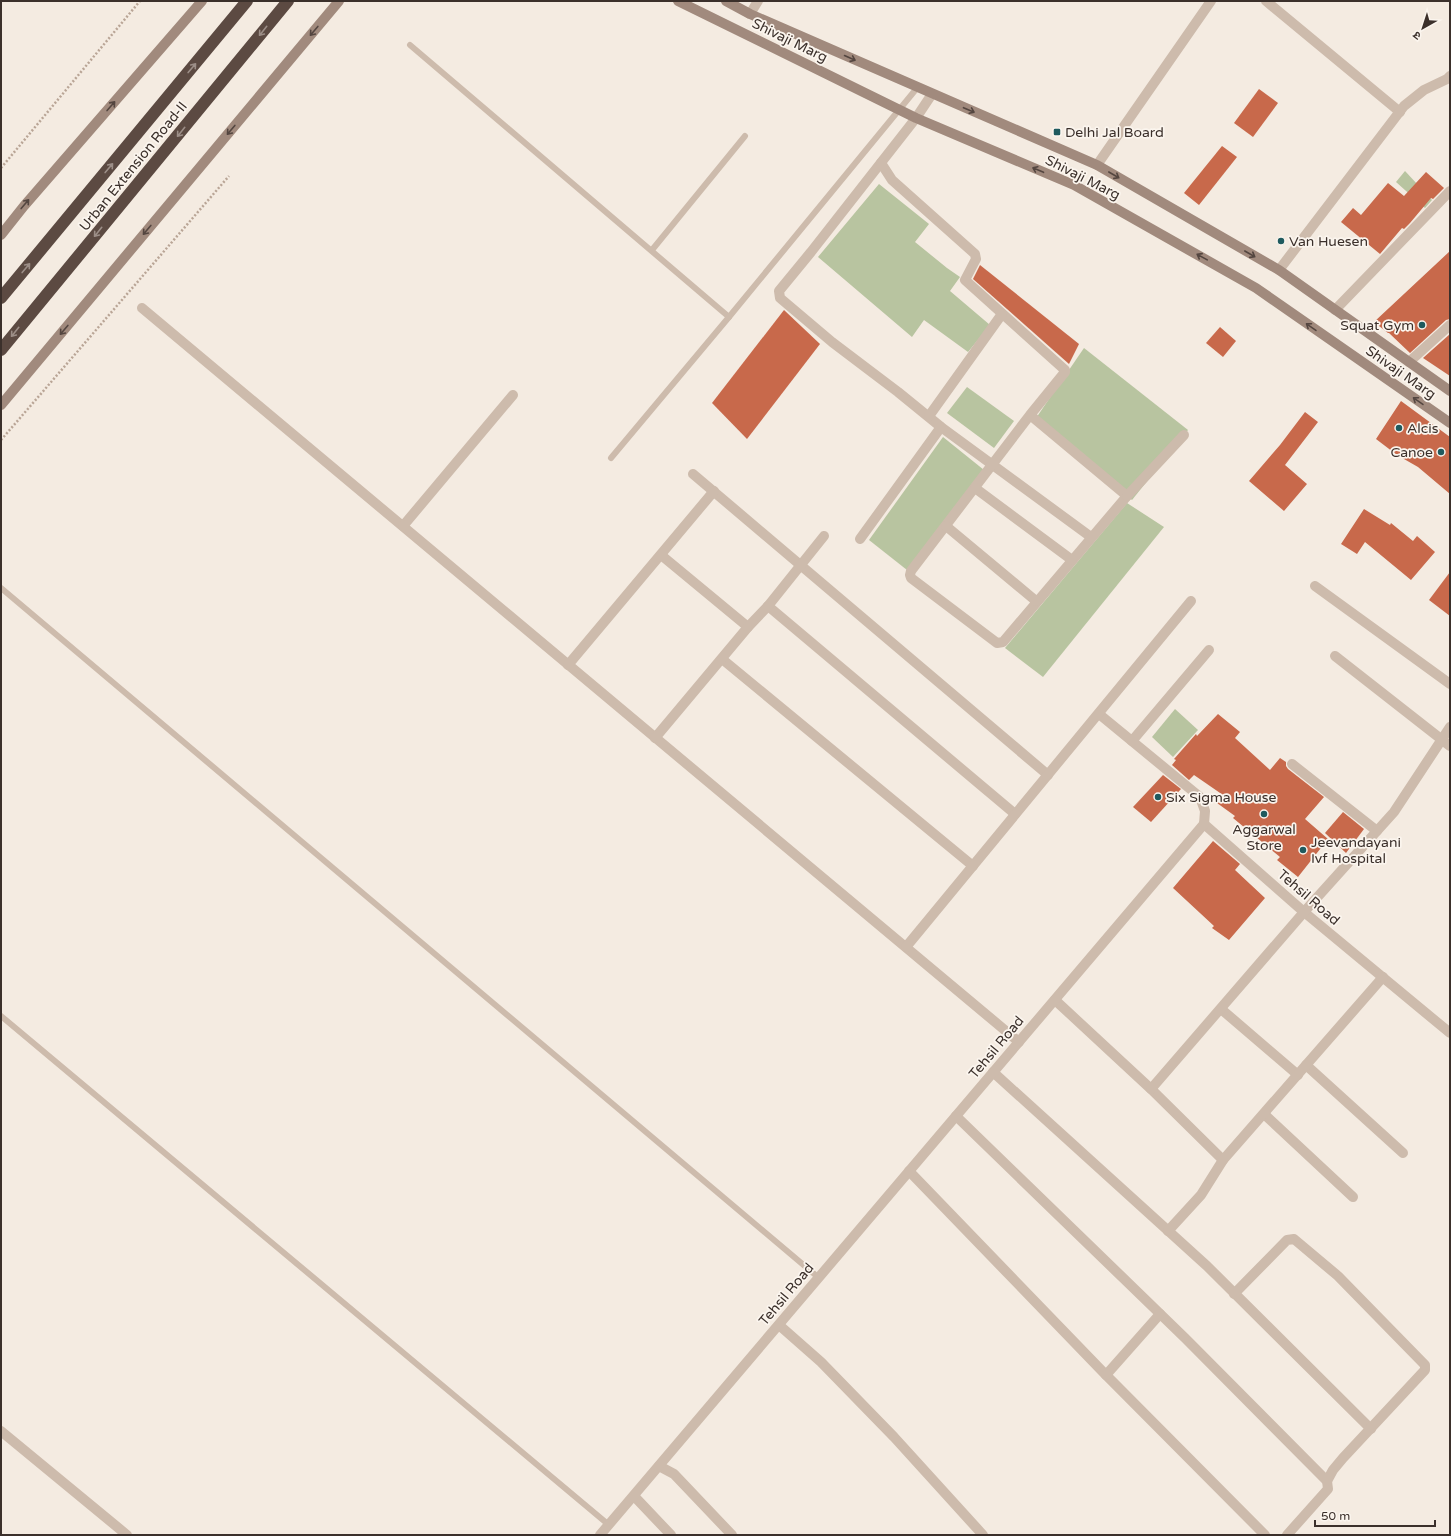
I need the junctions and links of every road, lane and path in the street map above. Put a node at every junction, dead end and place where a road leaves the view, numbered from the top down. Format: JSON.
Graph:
{"nodes":[{"id":1,"x":140,"y":1,"type":"edge"},
{"id":2,"x":202,"y":1,"type":"edge"},
{"id":3,"x":247,"y":1,"type":"edge"},
{"id":4,"x":288,"y":1,"type":"edge"},
{"id":5,"x":340,"y":1,"type":"edge"},
{"id":6,"x":678,"y":1,"type":"edge"},
{"id":7,"x":726,"y":1,"type":"edge"},
{"id":8,"x":758,"y":1,"type":"edge"},
{"id":9,"x":1211,"y":1,"type":"edge"},
{"id":10,"x":1266,"y":1,"type":"edge"},
{"id":11,"x":750,"y":14,"type":"junction"},
{"id":12,"x":410,"y":45,"type":"dead end"},
{"id":13,"x":1449,"y":78,"type":"edge"},
{"id":14,"x":917,"y":88,"type":"junction"},
{"id":15,"x":932,"y":94,"type":"junction"},
{"id":16,"x":899,"y":110,"type":"junction"},
{"id":17,"x":1400,"y":112,"type":"junction"},
{"id":18,"x":916,"y":118,"type":"junction"},
{"id":19,"x":745,"y":136,"type":"dead end"},
{"id":20,"x":881,"y":163,"type":"junction"},
{"id":21,"x":1097,"y":165,"type":"junction"},
{"id":22,"x":1,"y":168,"type":"edge"},
{"id":23,"x":229,"y":176,"type":"dead end"},
{"id":24,"x":1450,"y":191,"type":"edge"},
{"id":25,"x":1,"y":235,"type":"edge"},
{"id":26,"x":652,"y":250,"type":"junction"},
{"id":27,"x":1279,"y":270,"type":"junction"},
{"id":28,"x":1,"y":298,"type":"edge"},
{"id":29,"x":142,"y":308,"type":"dead end"},
{"id":30,"x":1335,"y":310,"type":"junction"},
{"id":31,"x":1002,"y":314,"type":"junction"},
{"id":32,"x":729,"y":317,"type":"junction"},
{"id":33,"x":1450,"y":325,"type":"edge"},
{"id":34,"x":1,"y":350,"type":"edge"},
{"id":35,"x":1409,"y":362,"type":"junction"},
{"id":36,"x":1450,"y":391,"type":"edge"},
{"id":37,"x":513,"y":395,"type":"dead end"},
{"id":38,"x":1,"y":405,"type":"edge"},
{"id":39,"x":1030,"y":415,"type":"junction"},
{"id":40,"x":929,"y":416,"type":"junction"},
{"id":41,"x":1450,"y":424,"type":"edge"},
{"id":42,"x":941,"y":427,"type":"junction"},
{"id":43,"x":1184,"y":435,"type":"dead end"},
{"id":44,"x":1,"y":440,"type":"edge"},
{"id":45,"x":611,"y":458,"type":"dead end"},
{"id":46,"x":992,"y":465,"type":"junction"},
{"id":47,"x":693,"y":474,"type":"dead end"},
{"id":48,"x":975,"y":488,"type":"junction"},
{"id":49,"x":714,"y":491,"type":"junction"},
{"id":50,"x":1127,"y":496,"type":"junction"},
{"id":51,"x":403,"y":526,"type":"junction"},
{"id":52,"x":946,"y":526,"type":"junction"},
{"id":53,"x":824,"y":536,"type":"dead end"},
{"id":54,"x":1091,"y":537,"type":"junction"},
{"id":55,"x":860,"y":539,"type":"dead end"},
{"id":56,"x":661,"y":555,"type":"junction"},
{"id":57,"x":1072,"y":560,"type":"junction"},
{"id":58,"x":800,"y":565,"type":"junction"},
{"id":59,"x":1315,"y":586,"type":"dead end"},
{"id":60,"x":1,"y":588,"type":"edge"},
{"id":61,"x":1036,"y":601,"type":"junction"},
{"id":62,"x":1191,"y":601,"type":"dead end"},
{"id":63,"x":768,"y":606,"type":"junction"},
{"id":64,"x":748,"y":627,"type":"junction"},
{"id":65,"x":1209,"y":650,"type":"dead end"},
{"id":66,"x":1335,"y":656,"type":"dead end"},
{"id":67,"x":722,"y":659,"type":"junction"},
{"id":68,"x":568,"y":665,"type":"junction"},
{"id":69,"x":1450,"y":684,"type":"edge"},
{"id":70,"x":1099,"y":714,"type":"junction"},
{"id":71,"x":1450,"y":727,"type":"edge"},
{"id":72,"x":655,"y":738,"type":"junction"},
{"id":73,"x":1442,"y":739,"type":"junction"},
{"id":74,"x":1132,"y":741,"type":"junction"},
{"id":75,"x":1450,"y":746,"type":"edge"},
{"id":76,"x":1292,"y":764,"type":"dead end"},
{"id":77,"x":1048,"y":775,"type":"junction"},
{"id":78,"x":1015,"y":814,"type":"junction"},
{"id":79,"x":1204,"y":824,"type":"junction"},
{"id":80,"x":1377,"y":831,"type":"junction"},
{"id":81,"x":973,"y":866,"type":"junction"},
{"id":82,"x":1304,"y":912,"type":"junction"},
{"id":83,"x":906,"y":947,"type":"junction"},
{"id":84,"x":1383,"y":977,"type":"junction"},
{"id":85,"x":1055,"y":1000,"type":"junction"},
{"id":86,"x":1221,"y":1008,"type":"junction"},
{"id":87,"x":1,"y":1016,"type":"edge"},
{"id":88,"x":1450,"y":1033,"type":"edge"},
{"id":89,"x":1019,"y":1042,"type":"junction"},
{"id":90,"x":1306,"y":1065,"type":"junction"},
{"id":91,"x":993,"y":1072,"type":"junction"},
{"id":92,"x":1298,"y":1075,"type":"junction"},
{"id":93,"x":1151,"y":1089,"type":"junction"},
{"id":94,"x":1264,"y":1114,"type":"junction"},
{"id":95,"x":956,"y":1116,"type":"junction"},
{"id":96,"x":1403,"y":1153,"type":"dead end"},
{"id":97,"x":1223,"y":1160,"type":"junction"},
{"id":98,"x":909,"y":1171,"type":"junction"},
{"id":99,"x":1353,"y":1197,"type":"dead end"},
{"id":100,"x":1168,"y":1231,"type":"junction"},
{"id":101,"x":819,"y":1278,"type":"junction"},
{"id":102,"x":1234,"y":1294,"type":"junction"},
{"id":103,"x":1160,"y":1314,"type":"junction"},
{"id":104,"x":779,"y":1325,"type":"junction"},
{"id":105,"x":1106,"y":1375,"type":"junction"},
{"id":106,"x":1371,"y":1429,"type":"junction"},
{"id":107,"x":1,"y":1431,"type":"edge"},
{"id":108,"x":659,"y":1466,"type":"junction"},
{"id":109,"x":1327,"y":1482,"type":"junction"},
{"id":110,"x":634,"y":1496,"type":"junction"},
{"id":111,"x":609,"y":1525,"type":"junction"},
{"id":112,"x":127,"y":1535,"type":"edge"},
{"id":113,"x":600,"y":1535,"type":"edge"},
{"id":114,"x":671,"y":1535,"type":"edge"},
{"id":115,"x":732,"y":1535,"type":"edge"},
{"id":116,"x":983,"y":1535,"type":"edge"},
{"id":117,"x":1265,"y":1535,"type":"edge"},
{"id":118,"x":1287,"y":1535,"type":"edge"}],
"edges":[{"from":1,"to":22,"type":"path"},
{"from":25,"to":2,"type":"main road","one_way":true},
{"from":28,"to":3,"type":"highway","name":"Urban Extension Road-II","one_way":true},
{"from":4,"to":34,"type":"highway","name":"Urban Extension Road-II","one_way":true},
{"from":5,"to":38,"type":"main road","one_way":true},
{"from":6,"to":16,"type":"main road","name":"Shivaji Marg"},
{"from":7,"to":11,"type":"main road","name":"Shivaji Marg"},
{"from":8,"to":11,"type":"street"},
{"from":9,"to":21,"type":"street"},
{"from":10,"to":17,"type":"street"},
{"from":11,"to":14,"type":"main road","name":"Shivaji Marg","one_way":true},
{"from":12,"to":26,"type":"lane"},
{"from":13,"to":17,"type":"street"},
{"from":14,"to":15,"type":"main road","name":"Shivaji Marg"},
{"from":14,"to":16,"type":"lane"},
{"from":15,"to":18,"type":"street"},
{"from":15,"to":21,"type":"main road","name":"Shivaji Marg","one_way":true},
{"from":16,"to":18,"type":"main road","name":"Shivaji Marg"},
{"from":16,"to":32,"type":"lane"},
{"from":17,"to":27,"type":"street"},
{"from":18,"to":20,"type":"street"},
{"from":41,"to":18,"type":"main road","name":"Shivaji Marg","one_way":true},
{"from":19,"to":26,"type":"lane"},
{"from":20,"to":31,"type":"street"},
{"from":20,"to":40,"type":"street"},
{"from":21,"to":27,"type":"main road","name":"Shivaji Marg","one_way":true},
{"from":23,"to":44,"type":"path"},
{"from":24,"to":30,"type":"street"},
{"from":26,"to":32,"type":"lane"},
{"from":27,"to":30,"type":"main road","name":"Shivaji Marg"},
{"from":29,"to":51,"type":"street"},
{"from":30,"to":35,"type":"main road","name":"Shivaji Marg"},
{"from":31,"to":39,"type":"street"},
{"from":31,"to":40,"type":"street"},
{"from":32,"to":45,"type":"lane"},
{"from":33,"to":35,"type":"street"},
{"from":35,"to":36,"type":"main road","name":"Shivaji Marg"},
{"from":37,"to":51,"type":"street"},
{"from":39,"to":46,"type":"street"},
{"from":39,"to":50,"type":"street"},
{"from":40,"to":42,"type":"street"},
{"from":42,"to":46,"type":"street"},
{"from":42,"to":55,"type":"street"},
{"from":43,"to":50,"type":"street"},
{"from":46,"to":48,"type":"street"},
{"from":46,"to":54,"type":"street"},
{"from":47,"to":49,"type":"street"},
{"from":48,"to":52,"type":"street"},
{"from":48,"to":57,"type":"street"},
{"from":49,"to":56,"type":"street"},
{"from":49,"to":58,"type":"street"},
{"from":50,"to":54,"type":"street"},
{"from":51,"to":68,"type":"street"},
{"from":52,"to":61,"type":"street"},
{"from":52,"to":61,"type":"street"},
{"from":53,"to":58,"type":"street"},
{"from":54,"to":57,"type":"street"},
{"from":56,"to":64,"type":"street"},
{"from":56,"to":68,"type":"street"},
{"from":57,"to":61,"type":"street"},
{"from":58,"to":63,"type":"street"},
{"from":58,"to":77,"type":"street"},
{"from":59,"to":69,"type":"street"},
{"from":60,"to":101,"type":"lane"},
{"from":62,"to":70,"type":"street"},
{"from":63,"to":64,"type":"street"},
{"from":63,"to":78,"type":"street"},
{"from":64,"to":67,"type":"street"},
{"from":65,"to":74,"type":"street"},
{"from":66,"to":73,"type":"street"},
{"from":67,"to":72,"type":"street"},
{"from":67,"to":81,"type":"street"},
{"from":68,"to":72,"type":"street"},
{"from":70,"to":74,"type":"street"},
{"from":70,"to":77,"type":"street"},
{"from":71,"to":73,"type":"street"},
{"from":72,"to":83,"type":"street"},
{"from":73,"to":75,"type":"street"},
{"from":73,"to":80,"type":"street"},
{"from":74,"to":79,"type":"street"},
{"from":76,"to":80,"type":"street"},
{"from":77,"to":78,"type":"street"},
{"from":78,"to":81,"type":"street"},
{"from":79,"to":82,"type":"street","name":"Tehsil Road"},
{"from":79,"to":85,"type":"street","name":"Tehsil Road"},
{"from":80,"to":82,"type":"street"},
{"from":81,"to":83,"type":"street"},
{"from":82,"to":84,"type":"street","name":"Tehsil Road"},
{"from":82,"to":86,"type":"street"},
{"from":83,"to":89,"type":"street"},
{"from":84,"to":88,"type":"street","name":"Tehsil Road"},
{"from":84,"to":90,"type":"street"},
{"from":85,"to":89,"type":"street","name":"Tehsil Road"},
{"from":85,"to":93,"type":"street"},
{"from":86,"to":92,"type":"street"},
{"from":86,"to":93,"type":"street"},
{"from":87,"to":111,"type":"lane"},
{"from":89,"to":91,"type":"street","name":"Tehsil Road"},
{"from":90,"to":92,"type":"street"},
{"from":90,"to":96,"type":"street"},
{"from":91,"to":95,"type":"street","name":"Tehsil Road"},
{"from":91,"to":100,"type":"street"},
{"from":92,"to":94,"type":"street"},
{"from":93,"to":97,"type":"street"},
{"from":94,"to":97,"type":"street"},
{"from":94,"to":99,"type":"street"},
{"from":95,"to":98,"type":"street","name":"Tehsil Road"},
{"from":95,"to":103,"type":"street"},
{"from":97,"to":100,"type":"street"},
{"from":98,"to":101,"type":"street","name":"Tehsil Road"},
{"from":98,"to":105,"type":"street"},
{"from":100,"to":102,"type":"street"},
{"from":101,"to":104,"type":"street","name":"Tehsil Road"},
{"from":102,"to":106,"type":"street"},
{"from":102,"to":106,"type":"street"},
{"from":103,"to":105,"type":"street"},
{"from":103,"to":109,"type":"street"},
{"from":104,"to":108,"type":"street","name":"Tehsil Road"},
{"from":104,"to":116,"type":"street"},
{"from":105,"to":117,"type":"street"},
{"from":106,"to":109,"type":"street"},
{"from":107,"to":112,"type":"street"},
{"from":108,"to":110,"type":"street","name":"Tehsil Road"},
{"from":108,"to":115,"type":"street"},
{"from":109,"to":118,"type":"street"},
{"from":110,"to":111,"type":"street","name":"Tehsil Road"},
{"from":110,"to":114,"type":"street"},
{"from":111,"to":113,"type":"street","name":"Tehsil Road"}]}
